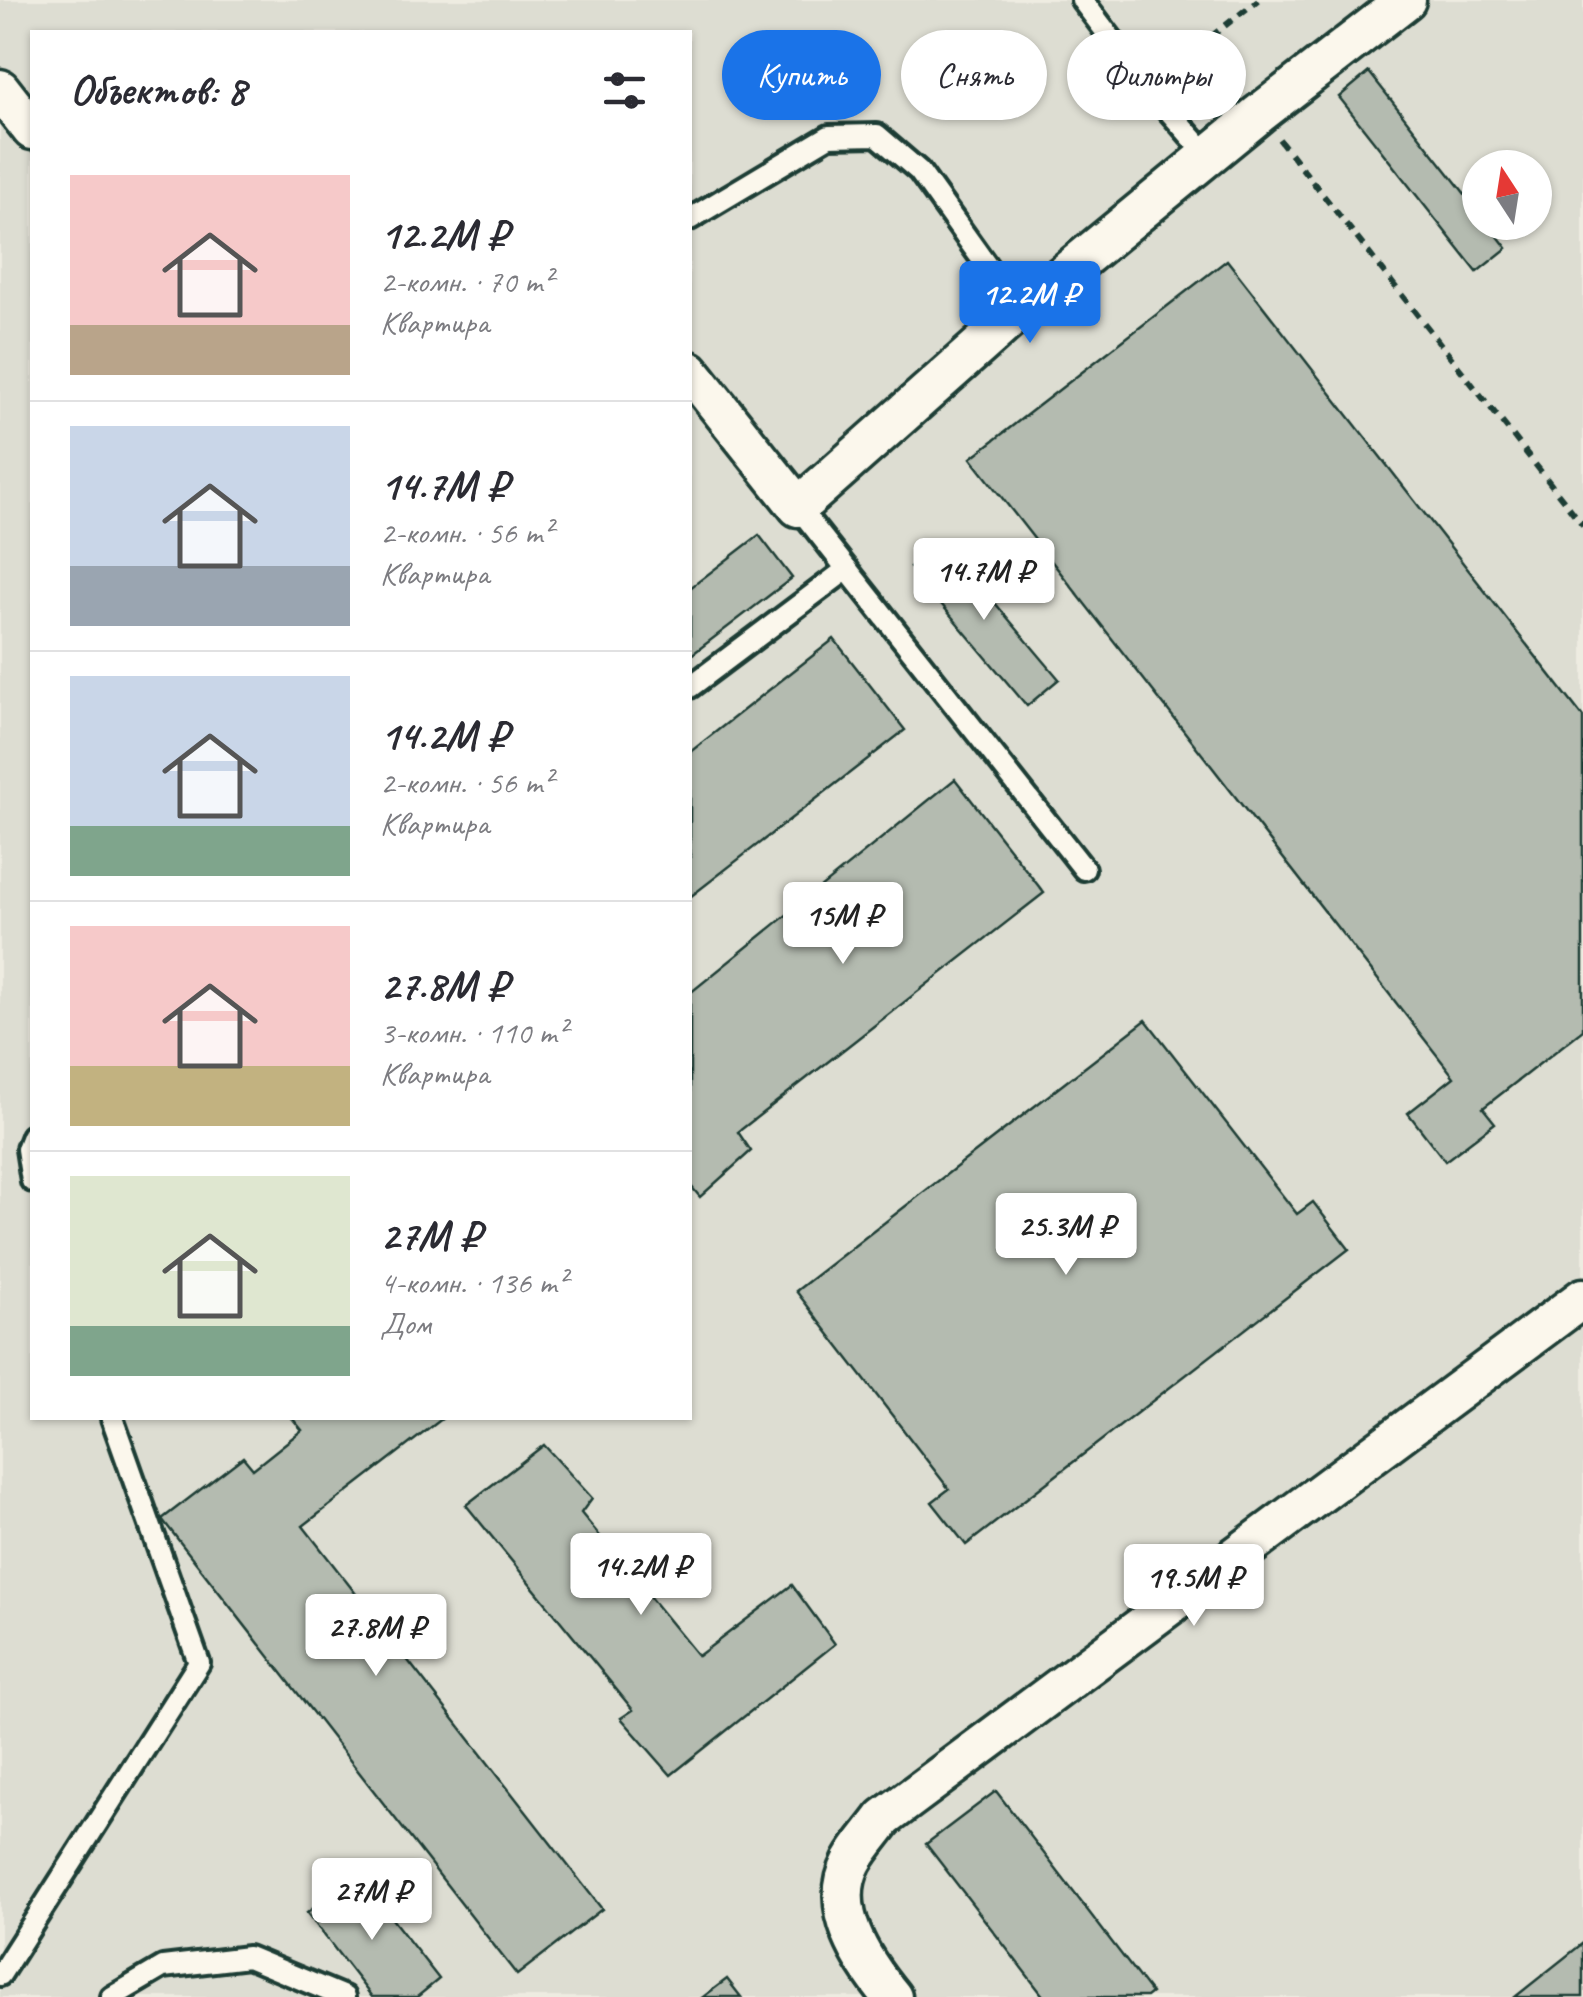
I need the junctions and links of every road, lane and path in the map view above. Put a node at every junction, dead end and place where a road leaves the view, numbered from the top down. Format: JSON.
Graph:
{"nodes":[{"id":1,"x":1082,"y":0,"type":"edge"},
{"id":2,"x":1258,"y":0,"type":"edge"},
{"id":3,"x":1406,"y":0,"type":"edge"},
{"id":4,"x":1105,"y":30,"type":"edge"},
{"id":5,"x":1219,"y":30,"type":"edge"},
{"id":6,"x":0,"y":89,"type":"edge"},
{"id":7,"x":1260,"y":114,"type":"junction"},
{"id":8,"x":1177,"y":120,"type":"edge"},
{"id":9,"x":30,"y":127,"type":"edge"},
{"id":10,"x":1208,"y":156,"type":"junction"},
{"id":11,"x":692,"y":218,"type":"edge"},
{"id":12,"x":1019,"y":311,"type":"junction"},
{"id":13,"x":692,"y":374,"type":"edge"},
{"id":14,"x":798,"y":507,"type":"junction"},
{"id":15,"x":1583,"y":525,"type":"edge"},
{"id":16,"x":847,"y":569,"type":"junction"},
{"id":17,"x":692,"y":686,"type":"edge"},
{"id":18,"x":1084,"y":869,"type":"dead end"},
{"id":19,"x":30,"y":1141,"type":"edge"},
{"id":20,"x":30,"y":1168,"type":"edge"},
{"id":21,"x":1583,"y":1298,"type":"edge"},
{"id":22,"x":113,"y":1420,"type":"edge"},
{"id":23,"x":0,"y":1975,"type":"edge"},
{"id":24,"x":112,"y":1997,"type":"edge"},
{"id":25,"x":344,"y":1997,"type":"edge"},
{"id":26,"x":892,"y":1997,"type":"edge"}],
"edges":[{"from":1,"to":4,"type":"lane"},
{"from":2,"to":5,"type":"path"},
{"from":3,"to":7,"type":"street"},
{"from":6,"to":9,"type":"street"},
{"from":7,"to":10,"type":"street"},
{"from":7,"to":15,"type":"path"},
{"from":8,"to":10,"type":"lane"},
{"from":10,"to":12,"type":"street"},
{"from":11,"to":12,"type":"lane"},
{"from":12,"to":14,"type":"street"},
{"from":13,"to":14,"type":"street"},
{"from":14,"to":16,"type":"lane"},
{"from":16,"to":17,"type":"lane"},
{"from":16,"to":18,"type":"lane"},
{"from":19,"to":20,"type":"lane"},
{"from":21,"to":26,"type":"street"},
{"from":22,"to":23,"type":"lane"},
{"from":24,"to":25,"type":"lane"}]}
